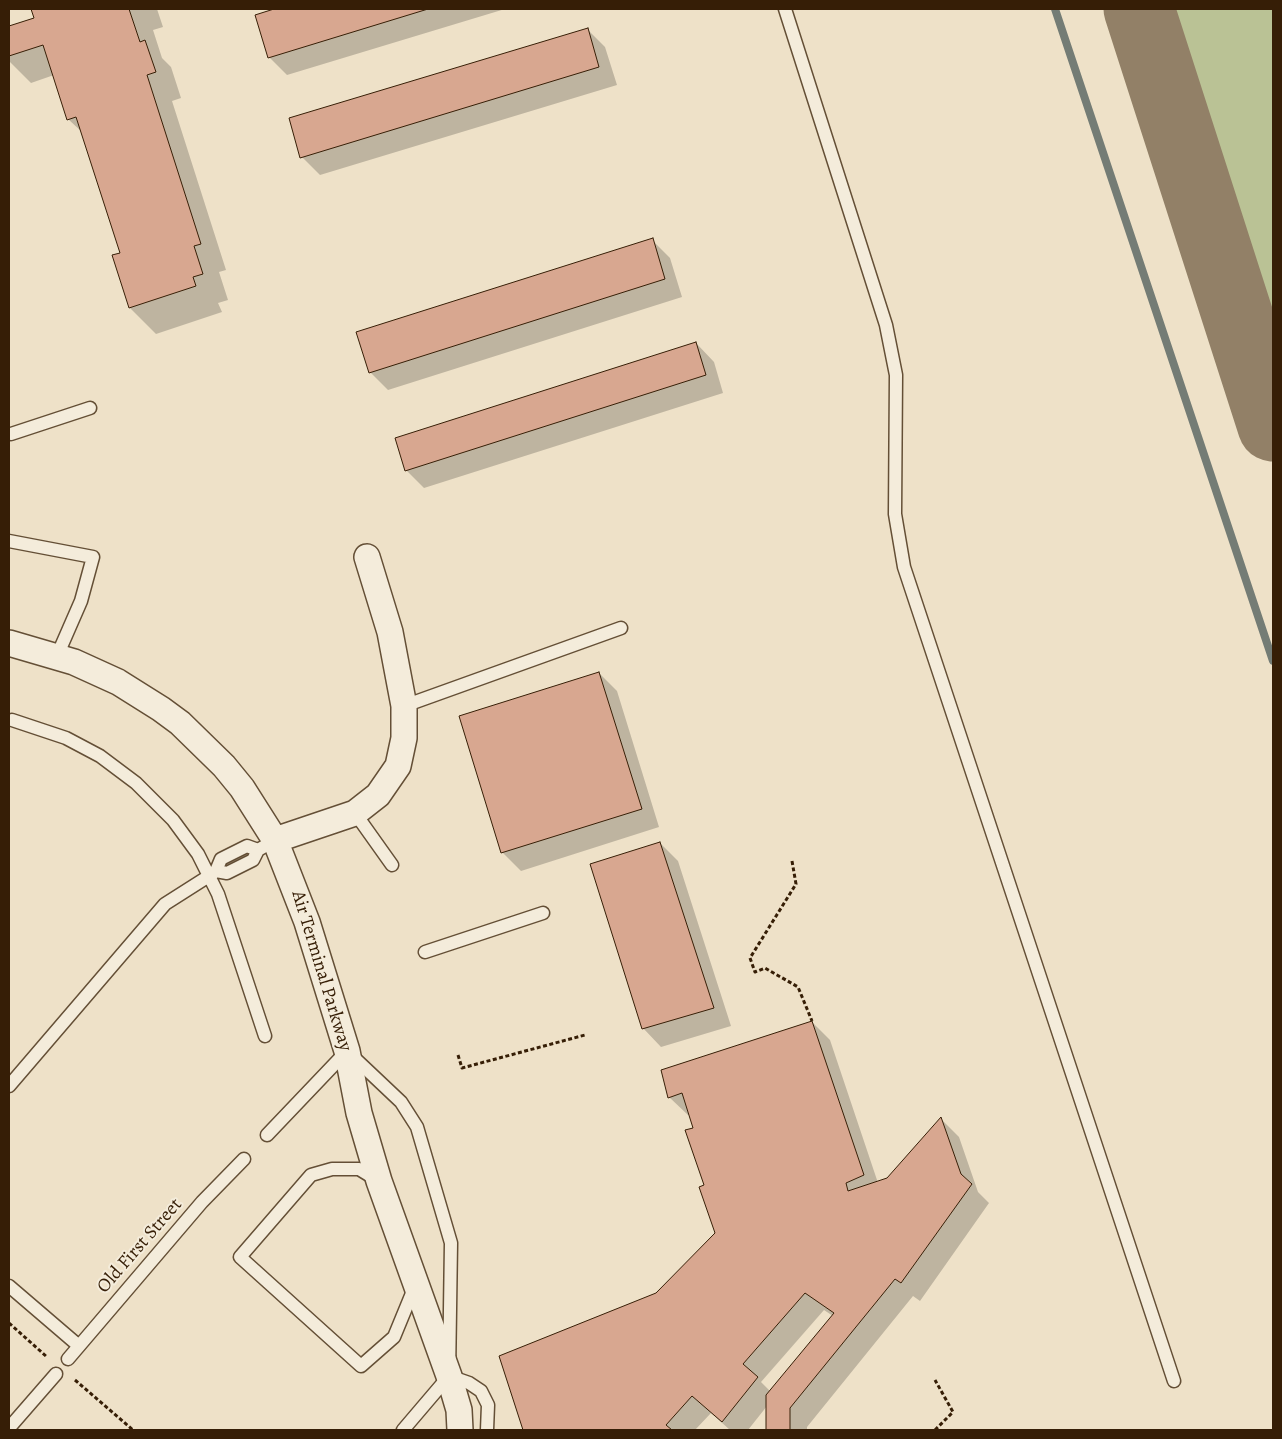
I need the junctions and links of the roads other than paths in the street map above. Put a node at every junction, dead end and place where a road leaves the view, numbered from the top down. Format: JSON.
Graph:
{"nodes":[{"id":1,"x":785,"y":9,"type":"edge"},
{"id":2,"x":90,"y":408,"type":"dead end"},
{"id":3,"x":11,"y":434,"type":"dead end"},
{"id":4,"x":9,"y":541,"type":"edge"},
{"id":5,"x":367,"y":558,"type":"dead end"},
{"id":6,"x":621,"y":628,"type":"dead end"},
{"id":7,"x":10,"y":645,"type":"edge"},
{"id":8,"x":57,"y":656,"type":"junction"},
{"id":9,"x":404,"y":706,"type":"junction"},
{"id":10,"x":12,"y":720,"type":"dead end"},
{"id":11,"x":355,"y":814,"type":"junction"},
{"id":12,"x":267,"y":845,"type":"junction"},
{"id":13,"x":392,"y":865,"type":"dead end"},
{"id":14,"x":213,"y":873,"type":"junction"},
{"id":15,"x":543,"y":913,"type":"dead end"},
{"id":16,"x":426,"y":952,"type":"dead end"},
{"id":17,"x":265,"y":1036,"type":"dead end"},
{"id":18,"x":347,"y":1051,"type":"junction"},
{"id":19,"x":9,"y":1086,"type":"edge"},
{"id":20,"x":267,"y":1135,"type":"dead end"},
{"id":21,"x":244,"y":1159,"type":"dead end"},
{"id":22,"x":379,"y":1181,"type":"junction"},
{"id":23,"x":416,"y":1284,"type":"junction"},
{"id":24,"x":9,"y":1286,"type":"edge"},
{"id":25,"x":79,"y":1346,"type":"junction"},
{"id":26,"x":68,"y":1359,"type":"dead end"},
{"id":27,"x":56,"y":1374,"type":"dead end"},
{"id":28,"x":449,"y":1376,"type":"junction"},
{"id":29,"x":1174,"y":1381,"type":"dead end"},
{"id":30,"x":9,"y":1428,"type":"edge"},
{"id":31,"x":403,"y":1430,"type":"edge"},
{"id":32,"x":460,"y":1430,"type":"edge"},
{"id":33,"x":487,"y":1430,"type":"edge"}],
"edges":[{"from":1,"to":29,"type":"lane"},
{"from":2,"to":3,"type":"lane"},
{"from":4,"to":8,"type":"lane"},
{"from":5,"to":9,"type":"street"},
{"from":6,"to":9,"type":"lane"},
{"from":7,"to":8,"type":"street","name":"Air Terminal Parkway"},
{"from":8,"to":12,"type":"street","name":"Air Terminal Parkway"},
{"from":9,"to":11,"type":"street"},
{"from":10,"to":14,"type":"lane"},
{"from":11,"to":12,"type":"street"},
{"from":11,"to":13,"type":"lane"},
{"from":12,"to":14,"type":"lane"},
{"from":12,"to":18,"type":"street","name":"Air Terminal Parkway"},
{"from":14,"to":17,"type":"lane"},
{"from":14,"to":19,"type":"lane"},
{"from":15,"to":16,"type":"lane"},
{"from":18,"to":20,"type":"lane"},
{"from":18,"to":22,"type":"street","name":"Air Terminal Parkway"},
{"from":18,"to":28,"type":"lane"},
{"from":21,"to":25,"type":"lane","name":"Old First Street"},
{"from":22,"to":23,"type":"street","name":"Air Terminal Parkway"},
{"from":22,"to":23,"type":"lane"},
{"from":23,"to":28,"type":"street","name":"Air Terminal Parkway"},
{"from":24,"to":25,"type":"lane"},
{"from":25,"to":26,"type":"lane","name":"Old First Street"},
{"from":27,"to":30,"type":"lane"},
{"from":28,"to":31,"type":"lane"},
{"from":28,"to":32,"type":"street","name":"Air Terminal Parkway"},
{"from":28,"to":33,"type":"lane"}]}
